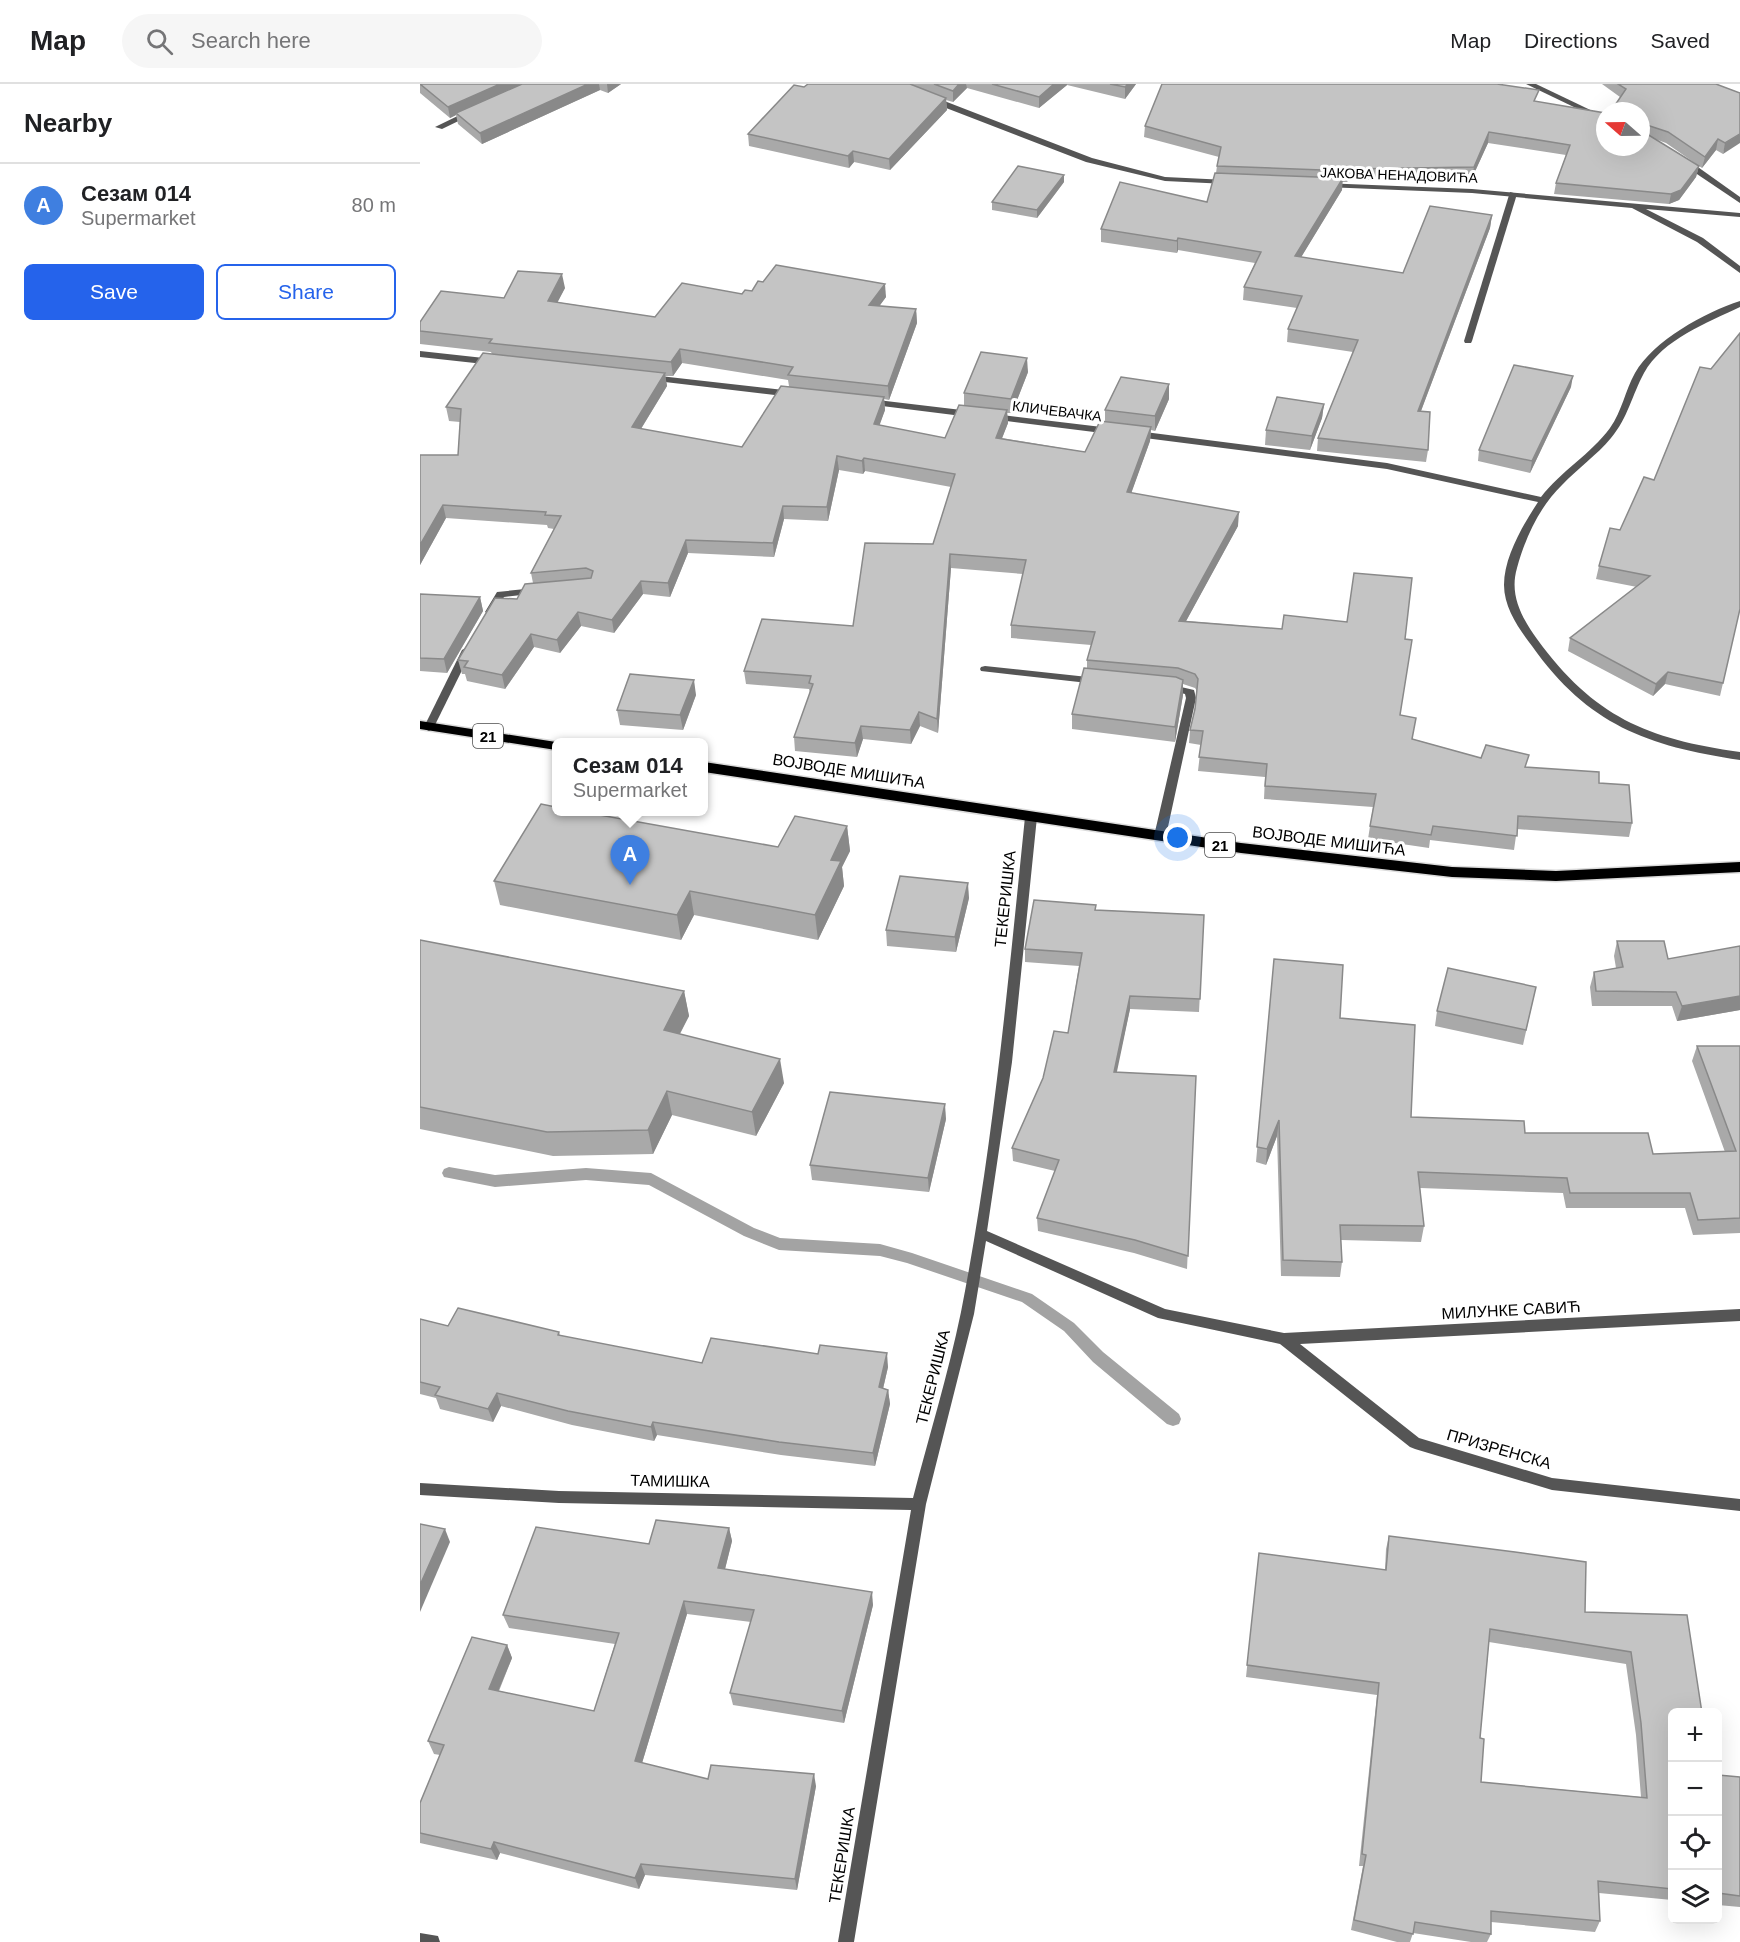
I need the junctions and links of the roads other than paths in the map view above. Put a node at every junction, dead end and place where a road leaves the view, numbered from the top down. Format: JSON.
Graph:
{"nodes":[{"id":1,"x":1530,"y":84,"type":"edge"},
{"id":2,"x":925,"y":97,"type":"edge"},
{"id":3,"x":479,"y":110,"type":"edge"},
{"id":4,"x":1596,"y":116,"type":"edge"},
{"id":5,"x":439,"y":127,"type":"dead end"},
{"id":6,"x":1680,"y":159,"type":"edge"},
{"id":7,"x":1236,"y":182,"type":"edge"},
{"id":8,"x":1318,"y":185,"type":"edge"},
{"id":9,"x":1513,"y":194,"type":"junction"},
{"id":10,"x":1740,"y":201,"type":"edge"},
{"id":11,"x":1630,"y":203,"type":"junction"},
{"id":12,"x":1740,"y":215,"type":"edge"},
{"id":13,"x":1740,"y":270,"type":"edge"},
{"id":14,"x":1740,"y":304,"type":"edge"},
{"id":15,"x":1468,"y":340,"type":"dead end"},
{"id":16,"x":420,"y":354,"type":"edge"},
{"id":17,"x":503,"y":363,"type":"edge"},
{"id":18,"x":644,"y":377,"type":"edge"},
{"id":19,"x":807,"y":395,"type":"edge"},
{"id":20,"x":853,"y":400,"type":"edge"},
{"id":21,"x":1544,"y":500,"type":"junction"},
{"id":22,"x":545,"y":591,"type":"edge"},
{"id":23,"x":484,"y":623,"type":"edge"},
{"id":24,"x":472,"y":641,"type":"edge"},
{"id":25,"x":985,"y":669,"type":"dead end"},
{"id":26,"x":1114,"y":682,"type":"edge"},
{"id":27,"x":1157,"y":686,"type":"edge"},
{"id":28,"x":424,"y":726,"type":"edge"},
{"id":29,"x":552,"y":745,"type":"edge"},
{"id":30,"x":1740,"y":756,"type":"edge"},
{"id":31,"x":708,"y":768,"type":"edge"},
{"id":32,"x":1031,"y":817,"type":"junction"},
{"id":33,"x":1160,"y":836,"type":"junction"},
{"id":34,"x":1740,"y":867,"type":"edge"},
{"id":35,"x":980,"y":1233,"type":"junction"},
{"id":36,"x":1740,"y":1315,"type":"edge"},
{"id":37,"x":1284,"y":1339,"type":"junction"},
{"id":38,"x":420,"y":1489,"type":"edge"},
{"id":39,"x":919,"y":1504,"type":"junction"},
{"id":40,"x":1740,"y":1505,"type":"edge"},
{"id":41,"x":420,"y":1941,"type":"edge"},
{"id":42,"x":432,"y":1942,"type":"edge"},
{"id":43,"x":846,"y":1942,"type":"edge"}],
"edges":[{"from":1,"to":4,"type":"street"},
{"from":2,"to":7,"type":"street"},
{"from":3,"to":5,"type":"street"},
{"from":6,"to":10,"type":"street"},
{"from":8,"to":9,"type":"street","name":"ЈАКОВА НЕНАДОВИЋА"},
{"from":9,"to":11,"type":"street","name":"ЈАКОВА НЕНАДОВИЋА"},
{"from":9,"to":15,"type":"street"},
{"from":11,"to":12,"type":"street","name":"ЈАКОВА НЕНАДОВИЋА"},
{"from":11,"to":13,"type":"street"},
{"from":14,"to":21,"type":"street"},
{"from":16,"to":17,"type":"street"},
{"from":18,"to":19,"type":"street"},
{"from":20,"to":21,"type":"street","name":"КЛИЧЕВАЧКА"},
{"from":21,"to":30,"type":"street"},
{"from":22,"to":23,"type":"street"},
{"from":24,"to":28,"type":"street"},
{"from":25,"to":26,"type":"street"},
{"from":27,"to":33,"type":"street"},
{"from":28,"to":29,"type":"main road","number":"21"},
{"from":31,"to":32,"type":"main road","name":"ВОЈВОДЕ МИШИЋА","number":"21"},
{"from":32,"to":33,"type":"main road","name":"ВОЈВОДЕ МИШИЋА","number":"21"},
{"from":32,"to":35,"type":"street","name":"ТЕКЕРИШКА"},
{"from":33,"to":34,"type":"main road","name":"ВОЈВОДЕ МИШИЋА","number":"21"},
{"from":35,"to":37,"type":"street"},
{"from":35,"to":39,"type":"street","name":"ТЕКЕРИШКА"},
{"from":36,"to":37,"type":"street","name":"МИЛУНКЕ САВИЋ"},
{"from":37,"to":40,"type":"street","name":"ПРИЗРЕНСКА"},
{"from":38,"to":39,"type":"street","name":"ТАМИШКА"},
{"from":39,"to":43,"type":"street","name":"ТЕКЕРИШКА"},
{"from":41,"to":42,"type":"street"}]}
